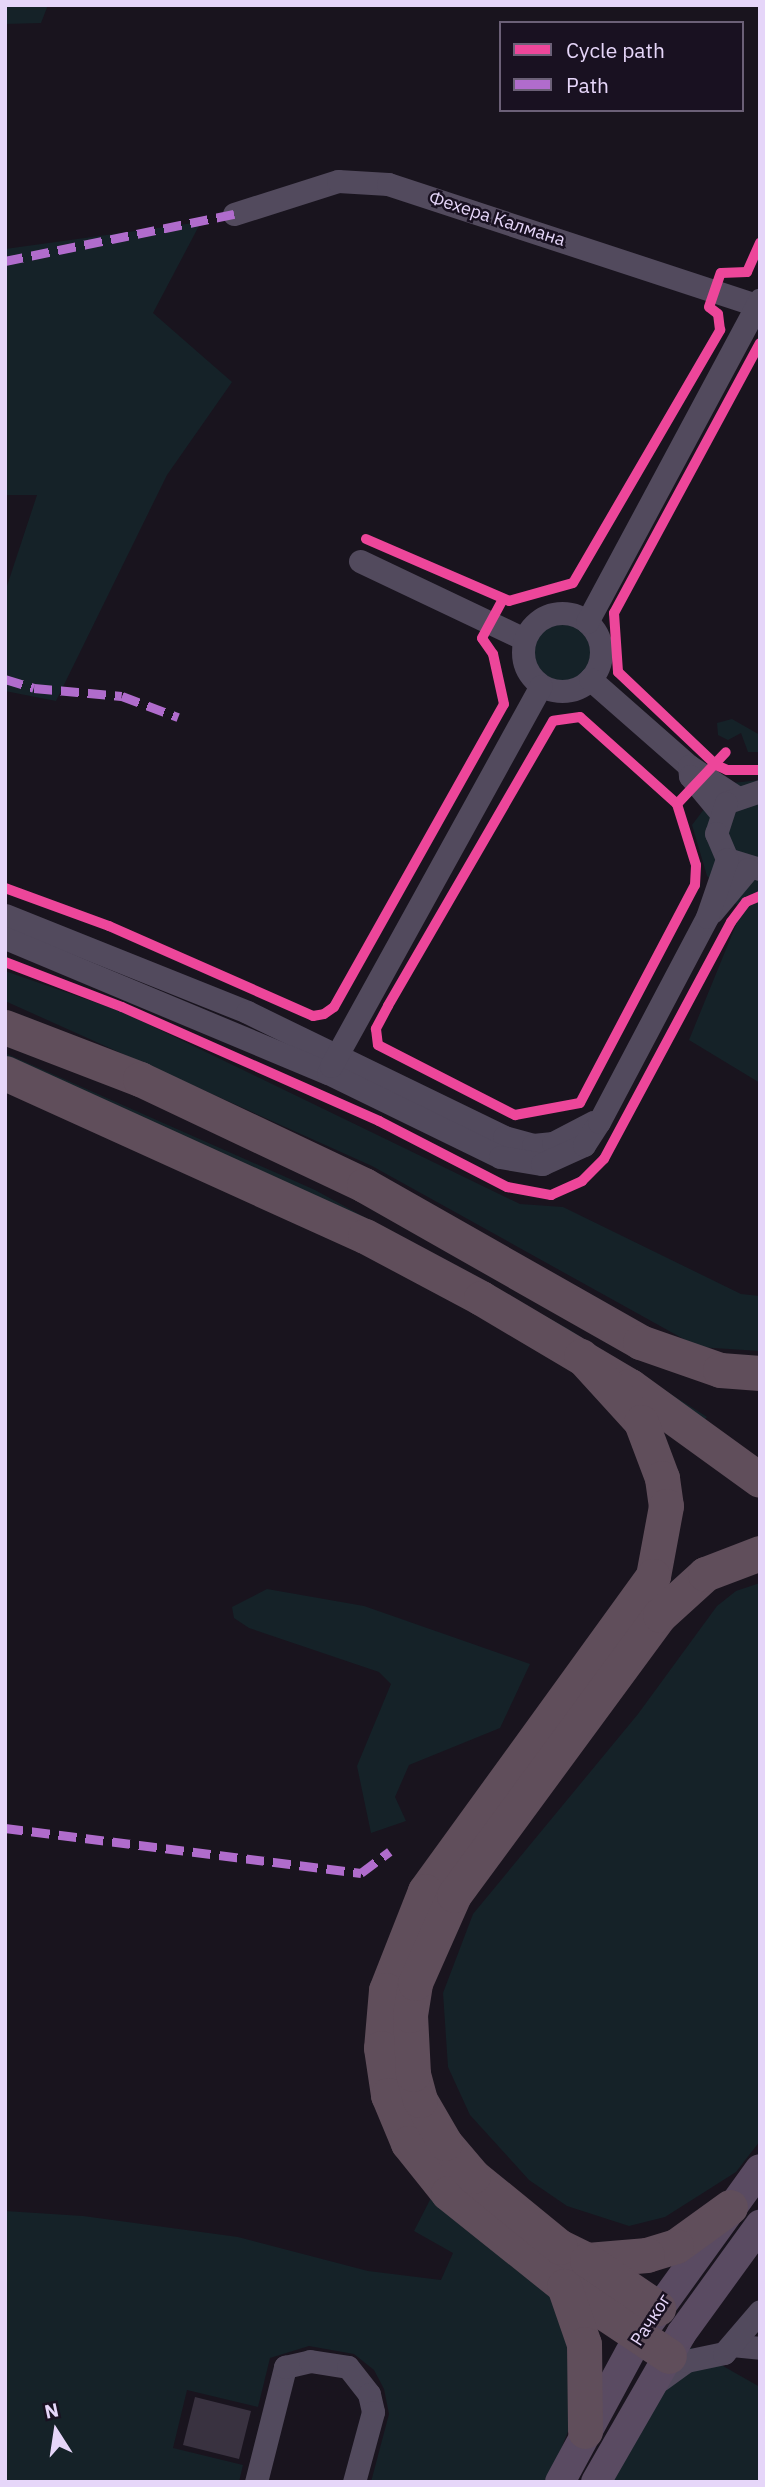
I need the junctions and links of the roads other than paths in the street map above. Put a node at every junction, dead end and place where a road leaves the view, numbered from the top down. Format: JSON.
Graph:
{"nodes":[{"id":1,"x":234,"y":214,"type":"dead end"},
{"id":2,"x":759,"y":302,"type":"edge"},
{"id":3,"x":360,"y":561,"type":"dead end"},
{"id":4,"x":587,"y":622,"type":"junction"},
{"id":5,"x":524,"y":639,"type":"junction"},
{"id":6,"x":590,"y":679,"type":"junction"},
{"id":7,"x":541,"y":686,"type":"junction"},
{"id":8,"x":760,"y":791,"type":"edge"},
{"id":9,"x":728,"y":804,"type":"junction"},
{"id":10,"x":745,"y":865,"type":"edge"},
{"id":11,"x":5,"y":915,"type":"edge"},
{"id":12,"x":5,"y":938,"type":"edge"},
{"id":13,"x":5,"y":1027,"type":"edge"},
{"id":14,"x":333,"y":1063,"type":"junction"},
{"id":15,"x":5,"y":1073,"type":"edge"},
{"id":16,"x":581,"y":1356,"type":"junction"},
{"id":17,"x":720,"y":1370,"type":"junction"},
{"id":18,"x":760,"y":1373,"type":"edge"},
{"id":19,"x":760,"y":1398,"type":"edge"},
{"id":20,"x":760,"y":1480,"type":"edge"},
{"id":21,"x":760,"y":1553,"type":"edge"},
{"id":22,"x":760,"y":2169,"type":"edge"},
{"id":23,"x":730,"y":2207,"type":"junction"},
{"id":24,"x":760,"y":2225,"type":"edge"},
{"id":25,"x":575,"y":2273,"type":"junction"},
{"id":26,"x":658,"y":2308,"type":"junction"},
{"id":27,"x":760,"y":2311,"type":"edge"},
{"id":28,"x":638,"y":2337,"type":"junction"},
{"id":29,"x":732,"y":2345,"type":"junction"},
{"id":30,"x":760,"y":2348,"type":"edge"},
{"id":31,"x":660,"y":2371,"type":"junction"},
{"id":32,"x":585,"y":2431,"type":"junction"},
{"id":33,"x":256,"y":2482,"type":"edge"},
{"id":34,"x":354,"y":2482,"type":"edge"},
{"id":35,"x":560,"y":2482,"type":"edge"},
{"id":36,"x":596,"y":2482,"type":"edge"}],
"edges":[{"from":1,"to":2,"type":"street","name":"Фехера Калмана"},
{"from":2,"to":4,"type":"street"},
{"from":3,"to":5,"type":"street"},
{"from":4,"to":5,"type":"street"},
{"from":4,"to":6,"type":"street"},
{"from":5,"to":7,"type":"street"},
{"from":6,"to":7,"type":"street"},
{"from":6,"to":9,"type":"street"},
{"from":7,"to":14,"type":"street"},
{"from":8,"to":9,"type":"street"},
{"from":9,"to":10,"type":"street"},
{"from":10,"to":14,"type":"street"},
{"from":11,"to":14,"type":"street"},
{"from":12,"to":14,"type":"street"},
{"from":13,"to":17,"type":"highway"},
{"from":15,"to":16,"type":"highway"},
{"from":16,"to":20,"type":"highway"},
{"from":16,"to":25,"type":"highway"},
{"from":17,"to":18,"type":"highway"},
{"from":17,"to":19,"type":"highway"},
{"from":21,"to":25,"type":"highway"},
{"from":22,"to":23,"type":"main road","name":"Рачког"},
{"from":23,"to":25,"type":"highway"},
{"from":23,"to":26,"type":"main road","name":"Рачког"},
{"from":24,"to":31,"type":"main road","name":"Рачког"},
{"from":25,"to":26,"type":"highway"},
{"from":25,"to":28,"type":"highway"},
{"from":25,"to":32,"type":"highway"},
{"from":26,"to":28,"type":"main road","name":"Рачког"},
{"from":27,"to":29,"type":"street"},
{"from":28,"to":31,"type":"highway"},
{"from":28,"to":32,"type":"main road","name":"Рачког"},
{"from":29,"to":30,"type":"street"},
{"from":29,"to":31,"type":"street"},
{"from":31,"to":36,"type":"main road","name":"Рачког"},
{"from":32,"to":35,"type":"main road","name":"Рачког"},
{"from":33,"to":34,"type":"street"}]}
